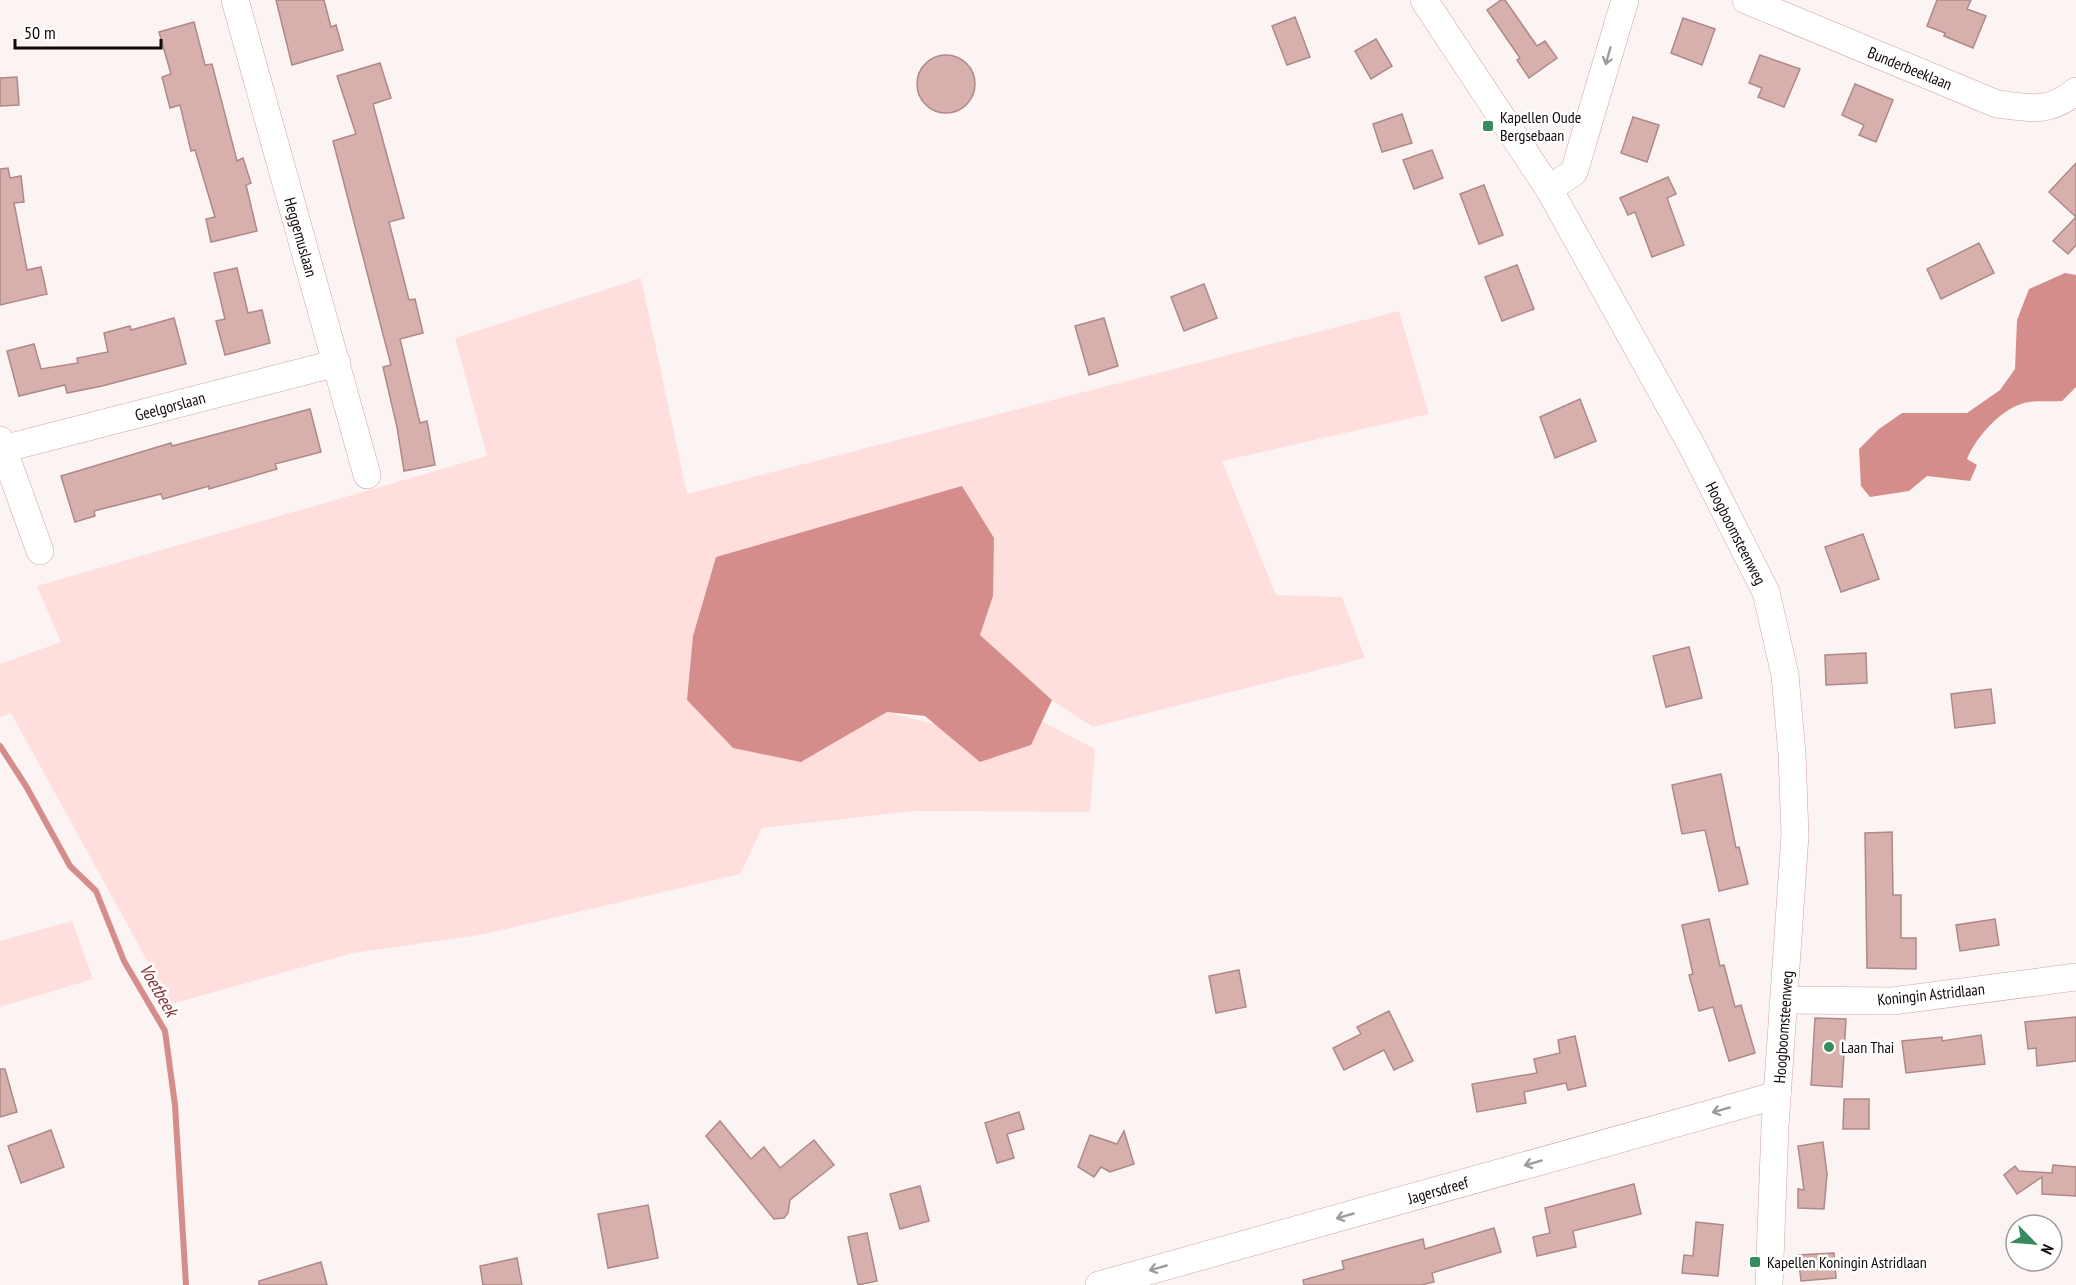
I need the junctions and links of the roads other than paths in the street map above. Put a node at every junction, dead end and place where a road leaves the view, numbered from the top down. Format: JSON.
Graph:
{"nodes":[{"id":1,"x":235,"y":0,"type":"edge"},
{"id":2,"x":1424,"y":0,"type":"edge"},
{"id":3,"x":1625,"y":0,"type":"edge"},
{"id":4,"x":1746,"y":0,"type":"edge"},
{"id":5,"x":2076,"y":91,"type":"edge"},
{"id":6,"x":1549,"y":189,"type":"junction"},
{"id":7,"x":337,"y":363,"type":"junction"},
{"id":8,"x":2,"y":445,"type":"edge"},
{"id":9,"x":367,"y":475,"type":"dead end"},
{"id":10,"x":40,"y":551,"type":"dead end"},
{"id":11,"x":2076,"y":977,"type":"edge"},
{"id":12,"x":1785,"y":1000,"type":"junction"},
{"id":13,"x":1777,"y":1095,"type":"junction"},
{"id":14,"x":1099,"y":1285,"type":"edge"},
{"id":15,"x":1769,"y":1285,"type":"edge"}],
"edges":[{"from":1,"to":7,"type":"street","name":"Heggemuslaan"},
{"from":2,"to":6,"type":"street","name":"Hoogboomsteenweg"},
{"from":3,"to":6,"type":"street","one_way":true},
{"from":4,"to":5,"type":"street","name":"Bunderbeeklaan"},
{"from":6,"to":12,"type":"street","name":"Hoogboomsteenweg"},
{"from":7,"to":8,"type":"street","name":"Geelgorslaan"},
{"from":7,"to":9,"type":"street","name":"Heggemuslaan"},
{"from":8,"to":10,"type":"street"},
{"from":11,"to":12,"type":"street","name":"Koningin Astridlaan"},
{"from":12,"to":13,"type":"street","name":"Hoogboomsteenweg"},
{"from":13,"to":14,"type":"street","name":"Jagersdreef","one_way":true},
{"from":13,"to":15,"type":"street","name":"Hoogboomsteenweg"}]}
